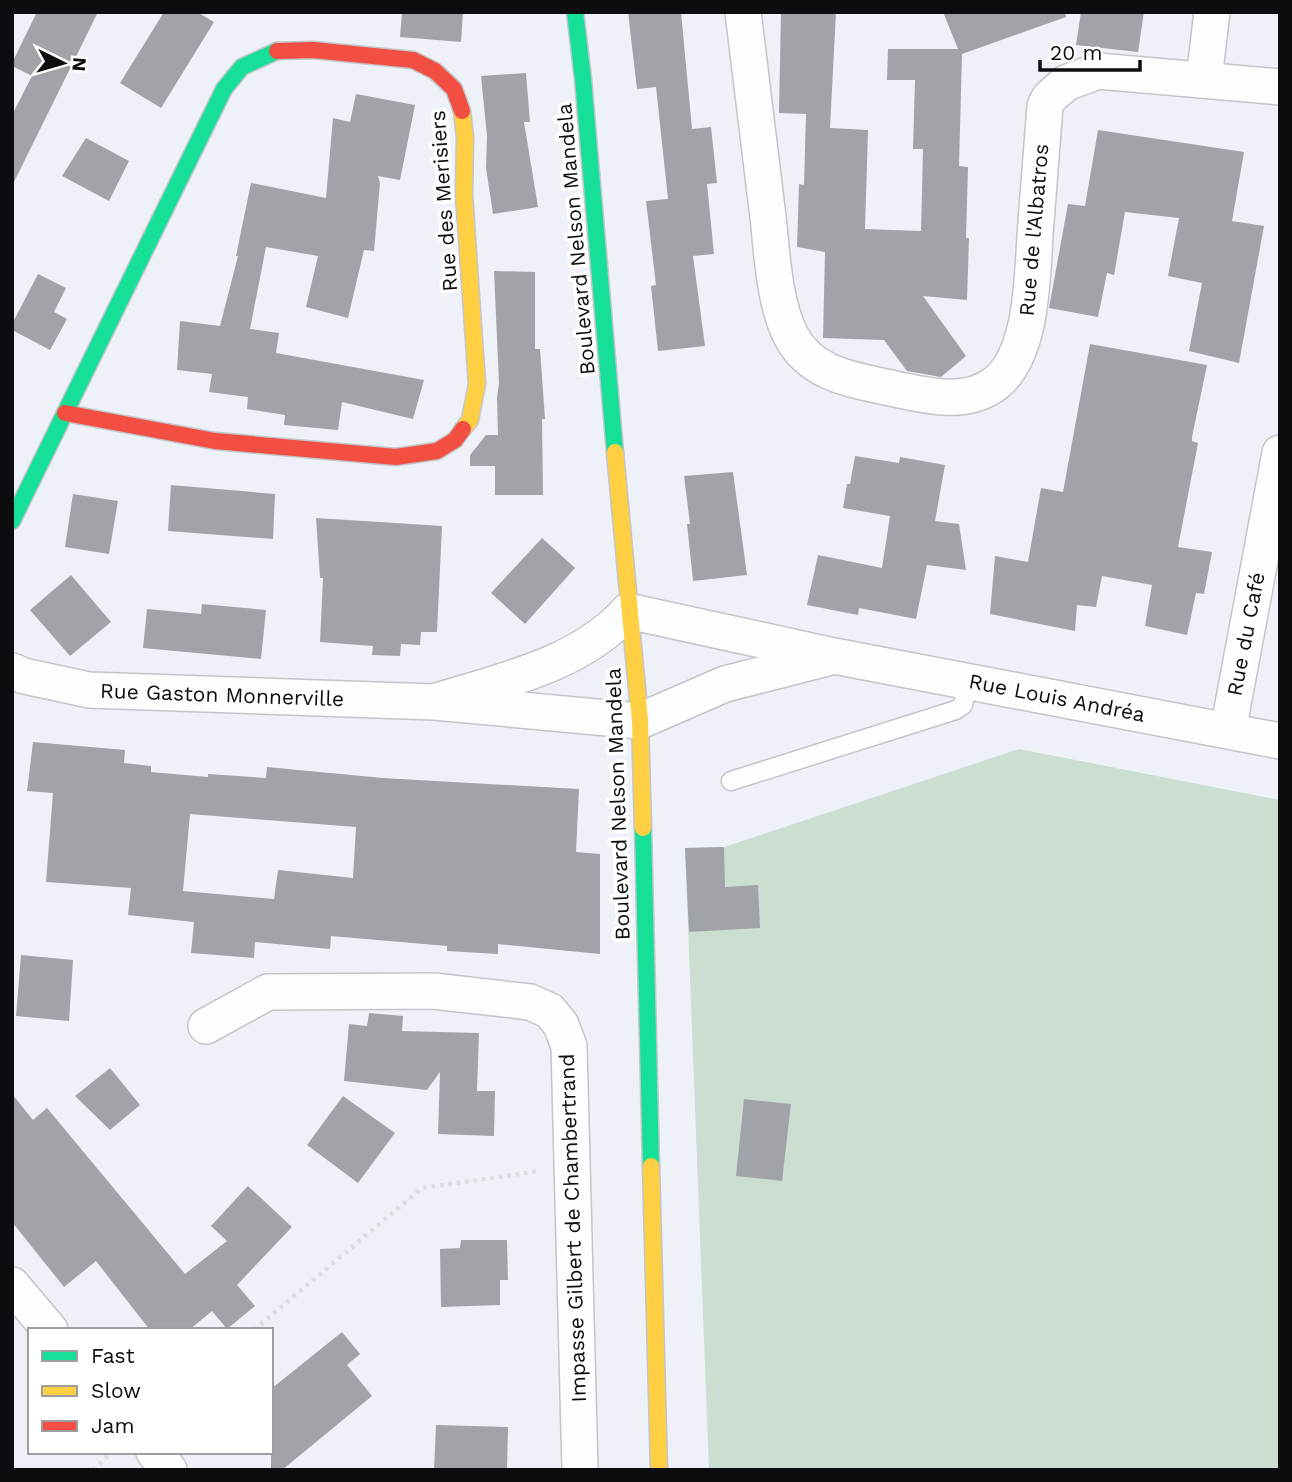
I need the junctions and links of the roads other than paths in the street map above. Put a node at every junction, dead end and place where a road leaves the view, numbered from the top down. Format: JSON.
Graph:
{"nodes":[{"id":1,"x":575,"y":12,"type":"edge"},
{"id":2,"x":743,"y":12,"type":"edge"},
{"id":3,"x":1212,"y":12,"type":"edge"},
{"id":4,"x":1204,"y":79,"type":"junction"},
{"id":5,"x":1280,"y":87,"type":"edge"},
{"id":6,"x":65,"y":413,"type":"junction"},
{"id":7,"x":1280,"y":453,"type":"edge"},
{"id":8,"x":12,"y":520,"type":"edge"},
{"id":9,"x":628,"y":611,"type":"junction"},
{"id":10,"x":834,"y":656,"type":"junction"},
{"id":11,"x":12,"y":671,"type":"edge"},
{"id":12,"x":968,"y":682,"type":"junction"},
{"id":13,"x":434,"y":702,"type":"junction"},
{"id":14,"x":640,"y":721,"type":"junction"},
{"id":15,"x":1228,"y":731,"type":"junction"},
{"id":16,"x":1280,"y":741,"type":"edge"},
{"id":17,"x":731,"y":781,"type":"dead end"},
{"id":18,"x":205,"y":1026,"type":"dead end"},
{"id":19,"x":12,"y":1285,"type":"edge"},
{"id":20,"x":48,"y":1328,"type":"edge"},
{"id":21,"x":156,"y":1454,"type":"edge"},
{"id":22,"x":169,"y":1470,"type":"edge"},
{"id":23,"x":580,"y":1470,"type":"edge"},
{"id":24,"x":659,"y":1470,"type":"edge"}],
"edges":[{"from":1,"to":9,"type":"street","name":"Boulevard Nelson Mandela"},
{"from":2,"to":4,"type":"street","name":"Rue de l'Albatros"},
{"from":3,"to":4,"type":"street"},
{"from":4,"to":5,"type":"street"},
{"from":6,"to":6,"type":"street","name":"Rue des Merisiers"},
{"from":6,"to":8,"type":"street","name":"Rue des Merisiers"},
{"from":7,"to":15,"type":"street","name":"Rue du Café"},
{"from":9,"to":10,"type":"street","name":"Rue Louis Andréa"},
{"from":9,"to":13,"type":"street","name":"Rue Gaston Monnerville"},
{"from":9,"to":14,"type":"street","name":"Boulevard Nelson Mandela"},
{"from":10,"to":12,"type":"street","name":"Rue Louis Andréa"},
{"from":10,"to":14,"type":"street","name":"Rue Louis Andréa"},
{"from":11,"to":13,"type":"street","name":"Rue Gaston Monnerville"},
{"from":12,"to":15,"type":"street","name":"Rue Louis Andréa"},
{"from":12,"to":17,"type":"lane"},
{"from":13,"to":14,"type":"street","name":"Rue Gaston Monnerville"},
{"from":14,"to":24,"type":"street","name":"Boulevard Nelson Mandela"},
{"from":15,"to":16,"type":"street","name":"Rue Louis Andréa"},
{"from":18,"to":23,"type":"street","name":"Impasse Gilbert de Chambertrand"},
{"from":19,"to":20,"type":"street"},
{"from":21,"to":22,"type":"street"}]}
